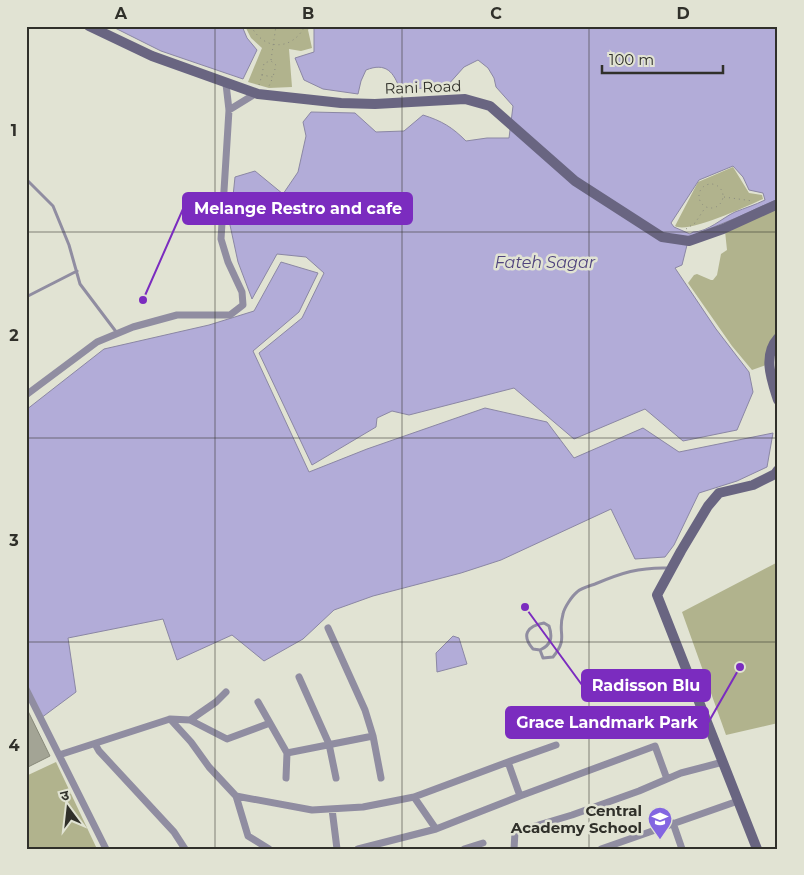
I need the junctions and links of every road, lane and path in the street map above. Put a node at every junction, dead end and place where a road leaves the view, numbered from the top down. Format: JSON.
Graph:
{"nodes":[{"id":1,"x":90,"y":26,"type":"edge"},
{"id":2,"x":251,"y":26,"type":"edge"},
{"id":3,"x":276,"y":26,"type":"edge"},
{"id":4,"x":305,"y":26,"type":"edge"},
{"id":5,"x":273,"y":44,"type":"junction"},
{"id":6,"x":271,"y":61,"type":"junction"},
{"id":7,"x":262,"y":75,"type":"junction"},
{"id":8,"x":273,"y":77,"type":"junction"},
{"id":9,"x":226,"y":84,"type":"junction"},
{"id":10,"x":268,"y":88,"type":"dead end"},
{"id":11,"x":257,"y":89,"type":"junction"},
{"id":12,"x":229,"y":110,"type":"junction"},
{"id":13,"x":26,"y":179,"type":"edge"},
{"id":14,"x":724,"y":197,"type":"junction"},
{"id":15,"x":752,"y":201,"type":"dead end"},
{"id":16,"x":778,"y":204,"type":"edge"},
{"id":17,"x":706,"y":207,"type":"junction"},
{"id":18,"x":686,"y":229,"type":"dead end"},
{"id":19,"x":77,"y":271,"type":"junction"},
{"id":20,"x":26,"y":297,"type":"edge"},
{"id":21,"x":118,"y":333,"type":"junction"},
{"id":22,"x":778,"y":338,"type":"edge"},
{"id":23,"x":26,"y":395,"type":"edge"},
{"id":24,"x":778,"y":400,"type":"edge"},
{"id":25,"x":778,"y":470,"type":"edge"},
{"id":26,"x":672,"y":568,"type":"junction"},
{"id":27,"x":328,"y":628,"type":"dead end"},
{"id":28,"x":540,"y":650,"type":"junction"},
{"id":29,"x":299,"y":677,"type":"dead end"},
{"id":30,"x":26,"y":689,"type":"edge"},
{"id":31,"x":226,"y":692,"type":"dead end"},
{"id":32,"x":258,"y":702,"type":"dead end"},
{"id":33,"x":170,"y":719,"type":"junction"},
{"id":34,"x":190,"y":720,"type":"junction"},
{"id":35,"x":270,"y":723,"type":"junction"},
{"id":36,"x":373,"y":736,"type":"junction"},
{"id":37,"x":95,"y":744,"type":"junction"},
{"id":38,"x":329,"y":744,"type":"junction"},
{"id":39,"x":556,"y":746,"type":"dead end"},
{"id":40,"x":287,"y":753,"type":"junction"},
{"id":41,"x":60,"y":755,"type":"junction"},
{"id":42,"x":508,"y":762,"type":"junction"},
{"id":43,"x":722,"y":762,"type":"junction"},
{"id":44,"x":286,"y":778,"type":"dead end"},
{"id":45,"x":336,"y":778,"type":"dead end"},
{"id":46,"x":381,"y":778,"type":"dead end"},
{"id":47,"x":667,"y":778,"type":"junction"},
{"id":48,"x":236,"y":796,"type":"junction"},
{"id":49,"x":520,"y":796,"type":"junction"},
{"id":50,"x":414,"y":797,"type":"junction"},
{"id":51,"x":738,"y":801,"type":"junction"},
{"id":52,"x":332,"y":809,"type":"junction"},
{"id":53,"x":673,"y":823,"type":"junction"},
{"id":54,"x":436,"y":829,"type":"junction"},
{"id":55,"x":483,"y":843,"type":"dead end"},
{"id":56,"x":106,"y":849,"type":"edge"},
{"id":57,"x":185,"y":849,"type":"edge"},
{"id":58,"x":269,"y":849,"type":"edge"},
{"id":59,"x":337,"y":849,"type":"edge"},
{"id":60,"x":358,"y":849,"type":"edge"},
{"id":61,"x":464,"y":849,"type":"edge"},
{"id":62,"x":514,"y":849,"type":"edge"},
{"id":63,"x":601,"y":849,"type":"edge"},
{"id":64,"x":682,"y":849,"type":"edge"},
{"id":65,"x":757,"y":849,"type":"edge"}],
"edges":[{"from":1,"to":9,"type":"street","name":"Rani Road"},
{"from":2,"to":5,"type":"path"},
{"from":3,"to":5,"type":"path"},
{"from":4,"to":5,"type":"path"},
{"from":5,"to":6,"type":"path"},
{"from":6,"to":7,"type":"path"},
{"from":6,"to":8,"type":"path"},
{"from":7,"to":8,"type":"path"},
{"from":7,"to":11,"type":"path"},
{"from":8,"to":10,"type":"path"},
{"from":9,"to":11,"type":"street","name":"Rani Road"},
{"from":9,"to":12,"type":"street"},
{"from":11,"to":12,"type":"street"},
{"from":11,"to":16,"type":"street","name":"Rani Road"},
{"from":12,"to":21,"type":"street"},
{"from":13,"to":19,"type":"lane"},
{"from":14,"to":15,"type":"path"},
{"from":14,"to":17,"type":"path"},
{"from":14,"to":17,"type":"path"},
{"from":17,"to":18,"type":"path"},
{"from":19,"to":20,"type":"lane"},
{"from":19,"to":21,"type":"lane"},
{"from":21,"to":23,"type":"street"},
{"from":22,"to":24,"type":"street"},
{"from":25,"to":26,"type":"street"},
{"from":26,"to":28,"type":"lane"},
{"from":26,"to":43,"type":"street"},
{"from":27,"to":36,"type":"street"},
{"from":28,"to":28,"type":"lane"},
{"from":29,"to":38,"type":"street"},
{"from":30,"to":41,"type":"street"},
{"from":31,"to":34,"type":"street"},
{"from":32,"to":35,"type":"street"},
{"from":33,"to":34,"type":"street"},
{"from":33,"to":37,"type":"street"},
{"from":33,"to":48,"type":"street"},
{"from":34,"to":35,"type":"street"},
{"from":35,"to":40,"type":"street"},
{"from":36,"to":38,"type":"street"},
{"from":36,"to":46,"type":"street"},
{"from":37,"to":41,"type":"street"},
{"from":37,"to":57,"type":"street"},
{"from":38,"to":40,"type":"street"},
{"from":38,"to":45,"type":"street"},
{"from":39,"to":42,"type":"street"},
{"from":40,"to":44,"type":"street"},
{"from":41,"to":56,"type":"street"},
{"from":42,"to":49,"type":"street"},
{"from":42,"to":50,"type":"street"},
{"from":43,"to":47,"type":"street"},
{"from":43,"to":51,"type":"street"},
{"from":47,"to":49,"type":"street"},
{"from":47,"to":62,"type":"street"},
{"from":48,"to":52,"type":"street"},
{"from":48,"to":58,"type":"street"},
{"from":49,"to":54,"type":"street"},
{"from":50,"to":52,"type":"street"},
{"from":50,"to":54,"type":"street"},
{"from":51,"to":53,"type":"street"},
{"from":51,"to":65,"type":"street"},
{"from":52,"to":59,"type":"street"},
{"from":53,"to":63,"type":"street"},
{"from":53,"to":64,"type":"street"},
{"from":54,"to":60,"type":"street"},
{"from":55,"to":61,"type":"street"}]}
